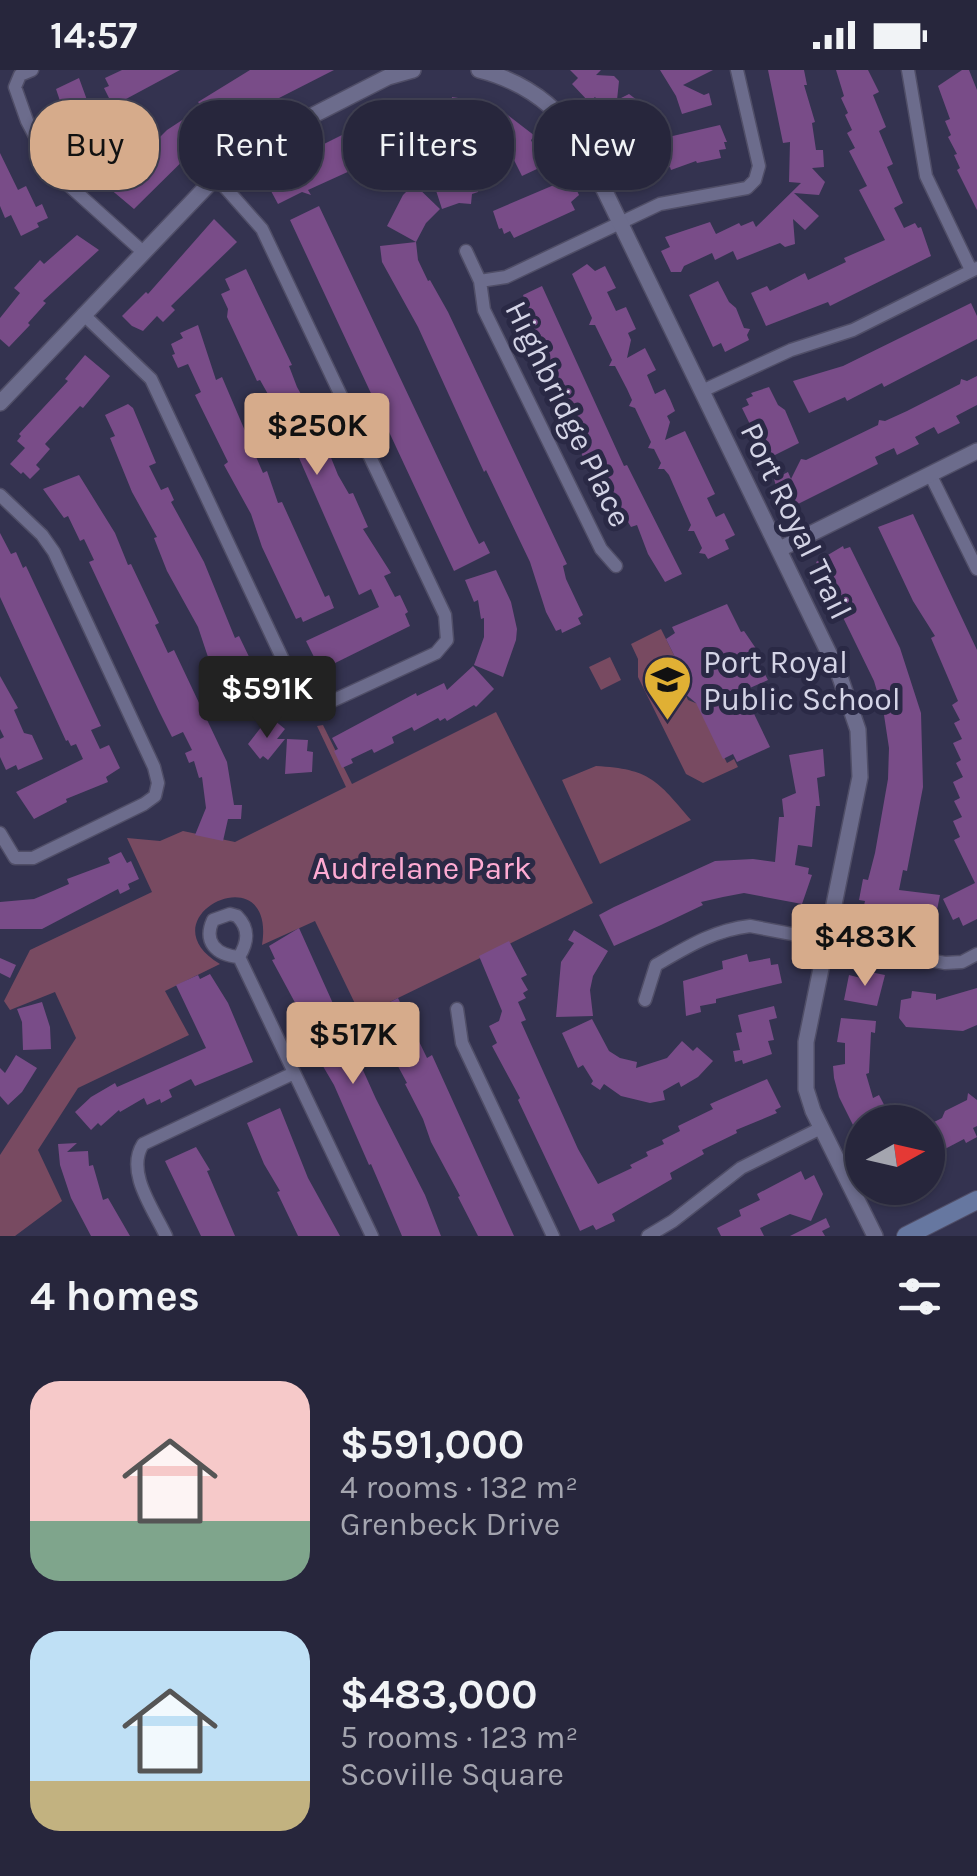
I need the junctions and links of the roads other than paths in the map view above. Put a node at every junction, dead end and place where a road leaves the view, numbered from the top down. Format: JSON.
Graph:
{"nodes":[{"id":1,"x":32,"y":70,"type":"edge"},
{"id":2,"x":413,"y":70,"type":"edge"},
{"id":3,"x":479,"y":70,"type":"edge"},
{"id":4,"x":737,"y":70,"type":"edge"},
{"id":5,"x":908,"y":70,"type":"edge"},
{"id":6,"x":323,"y":110,"type":"edge"},
{"id":7,"x":201,"y":190,"type":"edge"},
{"id":8,"x":227,"y":190,"type":"edge"},
{"id":9,"x":620,"y":223,"type":"junction"},
{"id":10,"x":142,"y":251,"type":"junction"},
{"id":11,"x":466,"y":251,"type":"dead end"},
{"id":12,"x":974,"y":269,"type":"edge"},
{"id":13,"x":480,"y":281,"type":"junction"},
{"id":14,"x":83,"y":314,"type":"junction"},
{"id":15,"x":6,"y":384,"type":"edge"},
{"id":16,"x":702,"y":391,"type":"junction"},
{"id":17,"x":0,"y":403,"type":"edge"},
{"id":18,"x":977,"y":451,"type":"edge"},
{"id":19,"x":930,"y":474,"type":"junction"},
{"id":20,"x":0,"y":495,"type":"edge"},
{"id":21,"x":780,"y":549,"type":"junction"},
{"id":22,"x":616,"y":566,"type":"dead end"},
{"id":23,"x":977,"y":569,"type":"edge"},
{"id":24,"x":0,"y":833,"type":"edge"},
{"id":25,"x":827,"y":939,"type":"junction"},
{"id":26,"x":977,"y":954,"type":"edge"},
{"id":27,"x":238,"y":957,"type":"dead end"},
{"id":28,"x":646,"y":1000,"type":"dead end"},
{"id":29,"x":457,"y":1010,"type":"dead end"},
{"id":30,"x":294,"y":1074,"type":"junction"},
{"id":31,"x":820,"y":1128,"type":"junction"},
{"id":32,"x":977,"y":1200,"type":"edge"},
{"id":33,"x":166,"y":1236,"type":"edge"},
{"id":34,"x":372,"y":1236,"type":"edge"},
{"id":35,"x":554,"y":1236,"type":"edge"},
{"id":36,"x":648,"y":1236,"type":"edge"},
{"id":37,"x":875,"y":1236,"type":"edge"},
{"id":38,"x":906,"y":1236,"type":"edge"}],
"edges":[{"from":1,"to":10,"type":"street"},
{"from":2,"to":6,"type":"street"},
{"from":3,"to":9,"type":"street","name":"Port Royal Trail"},
{"from":4,"to":9,"type":"street","name":"Highbridge Place"},
{"from":5,"to":12,"type":"street"},
{"from":7,"to":10,"type":"street"},
{"from":8,"to":14,"type":"street"},
{"from":9,"to":13,"type":"street","name":"Highbridge Place"},
{"from":9,"to":16,"type":"street","name":"Port Royal Trail"},
{"from":10,"to":14,"type":"street"},
{"from":11,"to":13,"type":"street","name":"Highbridge Place"},
{"from":12,"to":16,"type":"street"},
{"from":13,"to":22,"type":"street","name":"Highbridge Place"},
{"from":14,"to":15,"type":"street"},
{"from":15,"to":17,"type":"street"},
{"from":16,"to":21,"type":"street","name":"Port Royal Trail"},
{"from":18,"to":19,"type":"street"},
{"from":19,"to":21,"type":"street"},
{"from":19,"to":23,"type":"street"},
{"from":20,"to":24,"type":"street"},
{"from":21,"to":25,"type":"street","name":"Port Royal Trail"},
{"from":25,"to":26,"type":"street"},
{"from":25,"to":28,"type":"street"},
{"from":25,"to":31,"type":"street","name":"Port Royal Trail"},
{"from":27,"to":30,"type":"street"},
{"from":29,"to":35,"type":"street"},
{"from":30,"to":33,"type":"street"},
{"from":30,"to":34,"type":"street"},
{"from":31,"to":36,"type":"street"},
{"from":31,"to":37,"type":"street","name":"Port Royal Trail"},
{"from":32,"to":38,"type":"main road"}]}
